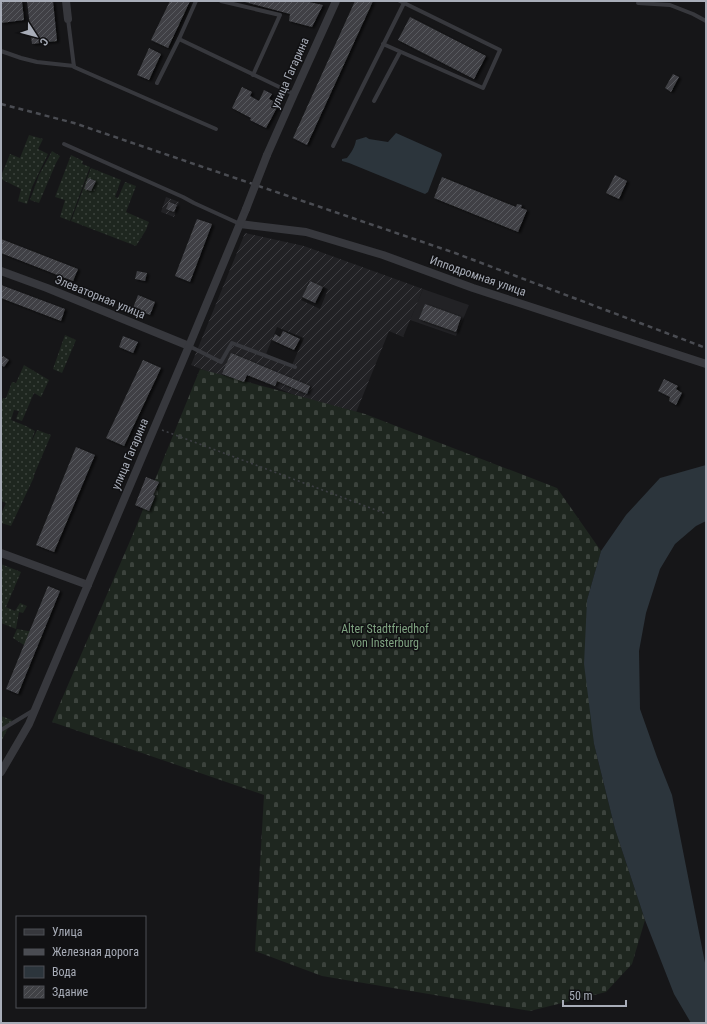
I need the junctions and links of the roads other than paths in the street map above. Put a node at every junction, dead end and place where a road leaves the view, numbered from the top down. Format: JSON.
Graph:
{"nodes":[{"id":1,"x":66,"y":1,"type":"edge"},
{"id":2,"x":196,"y":1,"type":"edge"},
{"id":3,"x":221,"y":1,"type":"edge"},
{"id":4,"x":336,"y":1,"type":"edge"},
{"id":5,"x":402,"y":2,"type":"edge"},
{"id":6,"x":638,"y":3,"type":"dead end"},
{"id":7,"x":68,"y":19,"type":"joint"},
{"id":8,"x":706,"y":21,"type":"edge"},
{"id":9,"x":179,"y":39,"type":"junction"},
{"id":10,"x":383,"y":44,"type":"junction"},
{"id":11,"x":1,"y":51,"type":"edge"},
{"id":12,"x":400,"y":52,"type":"junction"},
{"id":13,"x":74,"y":66,"type":"junction"},
{"id":14,"x":253,"y":75,"type":"junction"},
{"id":15,"x":157,"y":83,"type":"dead end"},
{"id":16,"x":294,"y":94,"type":"junction"},
{"id":17,"x":374,"y":101,"type":"dead end"},
{"id":18,"x":216,"y":129,"type":"dead end"},
{"id":19,"x":64,"y":144,"type":"dead end"},
{"id":20,"x":333,"y":146,"type":"dead end"},
{"id":21,"x":240,"y":224,"type":"junction"},
{"id":22,"x":1,"y":270,"type":"edge"},
{"id":23,"x":189,"y":346,"type":"junction"},
{"id":24,"x":706,"y":364,"type":"edge"},
{"id":25,"x":295,"y":367,"type":"dead end"},
{"id":26,"x":1,"y":554,"type":"edge"},
{"id":27,"x":88,"y":585,"type":"junction"},
{"id":28,"x":36,"y":708,"type":"junction"},
{"id":29,"x":1,"y":730,"type":"edge"},
{"id":30,"x":1,"y":772,"type":"edge"}],
"edges":[{"from":1,"to":7,"type":"street"},
{"from":2,"to":9,"type":"lane"},
{"from":3,"to":14,"type":"lane"},
{"from":4,"to":16,"type":"street","name":"улица Гагарина"},
{"from":5,"to":10,"type":"lane"},
{"from":5,"to":12,"type":"lane"},
{"from":6,"to":8,"type":"lane"},
{"from":7,"to":13,"type":"lane"},
{"from":9,"to":14,"type":"lane"},
{"from":9,"to":15,"type":"lane"},
{"from":10,"to":12,"type":"lane"},
{"from":10,"to":20,"type":"lane"},
{"from":11,"to":13,"type":"lane"},
{"from":12,"to":17,"type":"lane"},
{"from":13,"to":18,"type":"lane"},
{"from":14,"to":16,"type":"lane"},
{"from":16,"to":21,"type":"street","name":"улица Гагарина","bridge":true},
{"from":19,"to":21,"type":"lane"},
{"from":21,"to":23,"type":"street","name":"улица Гагарина"},
{"from":21,"to":24,"type":"street","name":"Ипподромная улица"},
{"from":22,"to":23,"type":"street","name":"Элеваторная улица"},
{"from":23,"to":25,"type":"lane"},
{"from":23,"to":27,"type":"street","name":"улица Гагарина"},
{"from":26,"to":27,"type":"street"},
{"from":27,"to":28,"type":"street","name":"улица Гагарина"},
{"from":28,"to":29,"type":"lane"},
{"from":28,"to":30,"type":"street","name":"улица Гагарина"}]}
